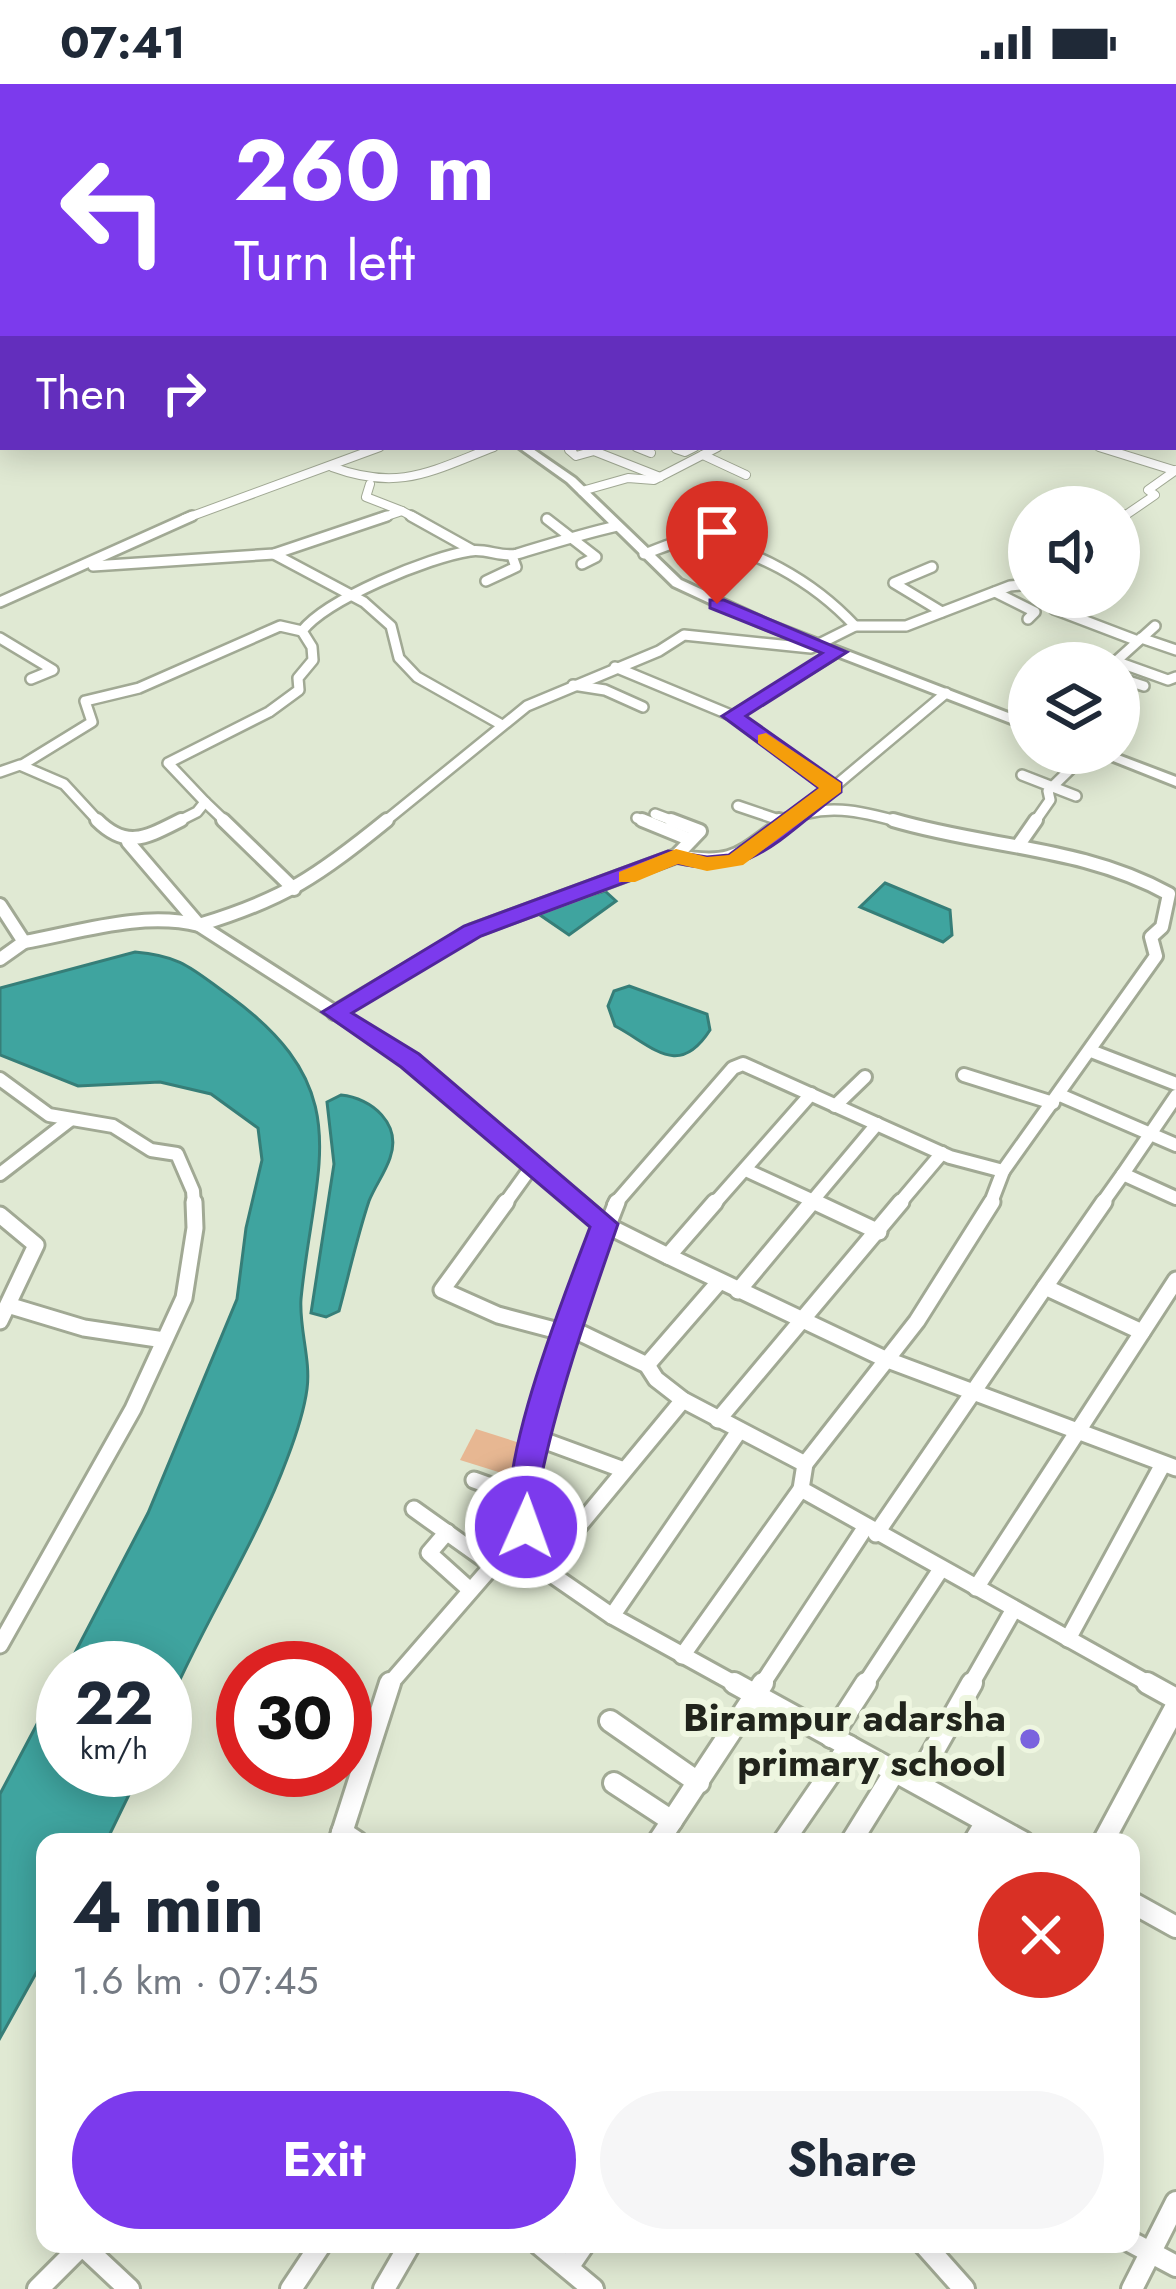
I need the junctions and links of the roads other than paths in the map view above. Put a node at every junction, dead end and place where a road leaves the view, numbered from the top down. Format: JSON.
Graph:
{"nodes":[{"id":1,"x":373,"y":450,"type":"edge"},
{"id":2,"x":486,"y":450,"type":"edge"},
{"id":3,"x":527,"y":450,"type":"edge"},
{"id":4,"x":570,"y":450,"type":"edge"},
{"id":5,"x":629,"y":450,"type":"edge"},
{"id":6,"x":644,"y":450,"type":"edge"},
{"id":7,"x":704,"y":450,"type":"edge"},
{"id":8,"x":708,"y":450,"type":"edge"},
{"id":9,"x":1109,"y":450,"type":"edge"},
{"id":10,"x":651,"y":453,"type":"dead end"},
{"id":11,"x":614,"y":457,"type":"junction"},
{"id":12,"x":332,"y":467,"type":"junction"},
{"id":13,"x":1176,"y":470,"type":"edge"},
{"id":14,"x":746,"y":475,"type":"dead end"},
{"id":15,"x":660,"y":477,"type":"junction"},
{"id":16,"x":370,"y":484,"type":"junction"},
{"id":17,"x":582,"y":491,"type":"junction"},
{"id":18,"x":1140,"y":505,"type":"edge"},
{"id":19,"x":402,"y":511,"type":"junction"},
{"id":20,"x":548,"y":519,"type":"dead end"},
{"id":21,"x":617,"y":526,"type":"junction"},
{"id":22,"x":570,"y":536,"type":"junction"},
{"id":23,"x":472,"y":550,"type":"junction"},
{"id":24,"x":274,"y":554,"type":"junction"},
{"id":25,"x":644,"y":554,"type":"junction"},
{"id":26,"x":512,"y":556,"type":"junction"},
{"id":27,"x":583,"y":564,"type":"dead end"},
{"id":28,"x":82,"y":567,"type":"junction"},
{"id":29,"x":932,"y":567,"type":"dead end"},
{"id":30,"x":486,"y":581,"type":"dead end"},
{"id":31,"x":1008,"y":589,"type":"edge"},
{"id":32,"x":995,"y":592,"type":"junction"},
{"id":33,"x":346,"y":594,"type":"junction"},
{"id":34,"x":0,"y":602,"type":"edge"},
{"id":35,"x":942,"y":612,"type":"junction"},
{"id":36,"x":1079,"y":618,"type":"edge"},
{"id":37,"x":1028,"y":619,"type":"dead end"},
{"id":38,"x":855,"y":626,"type":"junction"},
{"id":39,"x":1155,"y":626,"type":"dead end"},
{"id":40,"x":302,"y":632,"type":"junction"},
{"id":41,"x":0,"y":638,"type":"edge"},
{"id":42,"x":1140,"y":640,"type":"junction"},
{"id":43,"x":1138,"y":642,"type":"edge"},
{"id":44,"x":815,"y":644,"type":"junction"},
{"id":45,"x":1175,"y":648,"type":"edge"},
{"id":46,"x":837,"y":652,"type":"junction"},
{"id":47,"x":615,"y":667,"type":"junction"},
{"id":48,"x":1140,"y":671,"type":"edge"},
{"id":49,"x":1176,"y":677,"type":"edge"},
{"id":50,"x":31,"y":679,"type":"dead end"},
{"id":51,"x":573,"y":685,"type":"junction"},
{"id":52,"x":1140,"y":685,"type":"edge"},
{"id":53,"x":1144,"y":686,"type":"dead end"},
{"id":54,"x":946,"y":693,"type":"junction"},
{"id":55,"x":643,"y":707,"type":"dead end"},
{"id":56,"x":733,"y":716,"type":"junction"},
{"id":57,"x":1008,"y":718,"type":"edge"},
{"id":58,"x":502,"y":725,"type":"junction"},
{"id":59,"x":22,"y":765,"type":"junction"},
{"id":60,"x":1140,"y":768,"type":"edge"},
{"id":61,"x":0,"y":772,"type":"edge"},
{"id":62,"x":1065,"y":774,"type":"edge"},
{"id":63,"x":1022,"y":775,"type":"dead end"},
{"id":64,"x":1176,"y":782,"type":"edge"},
{"id":65,"x":1052,"y":787,"type":"junction"},
{"id":66,"x":833,"y":788,"type":"junction"},
{"id":67,"x":1076,"y":796,"type":"dead end"},
{"id":68,"x":205,"y":802,"type":"junction"},
{"id":69,"x":738,"y":806,"type":"dead end"},
{"id":70,"x":803,"y":812,"type":"junction"},
{"id":71,"x":655,"y":814,"type":"dead end"},
{"id":72,"x":637,"y":818,"type":"dead end"},
{"id":73,"x":788,"y":823,"type":"junction"},
{"id":74,"x":692,"y":840,"type":"junction"},
{"id":75,"x":128,"y":842,"type":"junction"},
{"id":76,"x":1021,"y":843,"type":"junction"},
{"id":77,"x":676,"y":856,"type":"junction"},
{"id":78,"x":294,"y":889,"type":"junction"},
{"id":79,"x":0,"y":905,"type":"edge"},
{"id":80,"x":199,"y":925,"type":"junction"},
{"id":81,"x":24,"y":942,"type":"junction"},
{"id":82,"x":1156,"y":956,"type":"junction"},
{"id":83,"x":0,"y":958,"type":"edge"},
{"id":84,"x":1176,"y":963,"type":"edge"},
{"id":85,"x":334,"y":1012,"type":"junction"},
{"id":86,"x":1091,"y":1051,"type":"junction"},
{"id":87,"x":964,"y":1075,"type":"dead end"},
{"id":88,"x":865,"y":1077,"type":"dead end"},
{"id":89,"x":0,"y":1079,"type":"edge"},
{"id":90,"x":1176,"y":1084,"type":"edge"},
{"id":91,"x":811,"y":1094,"type":"junction"},
{"id":92,"x":1176,"y":1096,"type":"edge"},
{"id":93,"x":1056,"y":1099,"type":"junction"},
{"id":94,"x":836,"y":1106,"type":"junction"},
{"id":95,"x":70,"y":1120,"type":"junction"},
{"id":96,"x":877,"y":1124,"type":"junction"},
{"id":97,"x":1150,"y":1133,"type":"junction"},
{"id":98,"x":1176,"y":1145,"type":"edge"},
{"id":99,"x":942,"y":1153,"type":"junction"},
{"id":100,"x":532,"y":1166,"type":"junction"},
{"id":101,"x":746,"y":1169,"type":"junction"},
{"id":102,"x":1003,"y":1172,"type":"junction"},
{"id":103,"x":0,"y":1174,"type":"edge"},
{"id":104,"x":1123,"y":1174,"type":"junction"},
{"id":105,"x":1176,"y":1198,"type":"edge"},
{"id":106,"x":813,"y":1201,"type":"junction"},
{"id":107,"x":0,"y":1215,"type":"edge"},
{"id":108,"x":604,"y":1224,"type":"junction"},
{"id":109,"x":879,"y":1232,"type":"junction"},
{"id":110,"x":668,"y":1256,"type":"junction"},
{"id":111,"x":1176,"y":1280,"type":"edge"},
{"id":112,"x":719,"y":1282,"type":"junction"},
{"id":113,"x":1045,"y":1287,"type":"junction"},
{"id":114,"x":738,"y":1292,"type":"junction"},
{"id":115,"x":11,"y":1306,"type":"junction"},
{"id":116,"x":0,"y":1321,"type":"edge"},
{"id":117,"x":800,"y":1321,"type":"junction"},
{"id":118,"x":567,"y":1330,"type":"junction"},
{"id":119,"x":1142,"y":1331,"type":"junction"},
{"id":120,"x":164,"y":1340,"type":"junction"},
{"id":121,"x":886,"y":1359,"type":"junction"},
{"id":122,"x":647,"y":1365,"type":"junction"},
{"id":123,"x":975,"y":1395,"type":"junction"},
{"id":124,"x":683,"y":1400,"type":"junction"},
{"id":125,"x":718,"y":1420,"type":"junction"},
{"id":126,"x":739,"y":1431,"type":"junction"},
{"id":127,"x":1074,"y":1431,"type":"junction"},
{"id":128,"x":536,"y":1438,"type":"junction"},
{"id":129,"x":805,"y":1464,"type":"junction"},
{"id":130,"x":1170,"y":1466,"type":"edge"},
{"id":131,"x":624,"y":1469,"type":"junction"},
{"id":132,"x":474,"y":1480,"type":"dead end"},
{"id":133,"x":801,"y":1490,"type":"junction"},
{"id":134,"x":524,"y":1498,"type":"junction"},
{"id":135,"x":414,"y":1509,"type":"dead end"},
{"id":136,"x":526,"y":1527,"type":"junction"},
{"id":137,"x":870,"y":1531,"type":"junction"},
{"id":138,"x":447,"y":1532,"type":"junction"},
{"id":139,"x":491,"y":1564,"type":"junction"},
{"id":140,"x":544,"y":1568,"type":"junction"},
{"id":141,"x":941,"y":1569,"type":"junction"},
{"id":142,"x":976,"y":1588,"type":"junction"},
{"id":143,"x":469,"y":1589,"type":"junction"},
{"id":144,"x":1014,"y":1609,"type":"junction"},
{"id":145,"x":612,"y":1616,"type":"junction"},
{"id":146,"x":6,"y":1622,"type":"edge"},
{"id":147,"x":1069,"y":1639,"type":"junction"},
{"id":148,"x":0,"y":1645,"type":"edge"},
{"id":149,"x":682,"y":1656,"type":"junction"},
{"id":150,"x":756,"y":1698,"type":"junction"},
{"id":151,"x":1176,"y":1702,"type":"edge"},
{"id":152,"x":610,"y":1721,"type":"dead end"},
{"id":153,"x":840,"y":1742,"type":"junction"},
{"id":154,"x":896,"y":1771,"type":"junction"},
{"id":155,"x":916,"y":1782,"type":"junction"},
{"id":156,"x":614,"y":1783,"type":"dead end"},
{"id":157,"x":699,"y":1783,"type":"junction"},
{"id":158,"x":672,"y":1821,"type":"junction"},
{"id":159,"x":986,"y":1822,"type":"junction"},
{"id":160,"x":348,"y":1833,"type":"edge"},
{"id":161,"x":664,"y":1833,"type":"edge"},
{"id":162,"x":788,"y":1833,"type":"edge"},
{"id":163,"x":857,"y":1833,"type":"edge"},
{"id":164,"x":979,"y":1833,"type":"edge"},
{"id":165,"x":1006,"y":1833,"type":"edge"},
{"id":166,"x":1108,"y":1833,"type":"edge"},
{"id":167,"x":1140,"y":1908,"type":"edge"},
{"id":168,"x":1176,"y":1928,"type":"edge"},
{"id":169,"x":1176,"y":2202,"type":"edge"},
{"id":170,"x":1141,"y":2248,"type":"edge"},
{"id":171,"x":73,"y":2253,"type":"edge"},
{"id":172,"x":91,"y":2253,"type":"edge"},
{"id":173,"x":315,"y":2253,"type":"edge"},
{"id":174,"x":405,"y":2253,"type":"edge"},
{"id":175,"x":551,"y":2253,"type":"edge"},
{"id":176,"x":578,"y":2253,"type":"edge"},
{"id":177,"x":932,"y":2253,"type":"edge"},
{"id":178,"x":1140,"y":2253,"type":"edge"},
{"id":179,"x":569,"y":2266,"type":"junction"},
{"id":180,"x":1176,"y":2266,"type":"edge"},
{"id":181,"x":38,"y":2289,"type":"edge"},
{"id":182,"x":129,"y":2289,"type":"edge"},
{"id":183,"x":291,"y":2289,"type":"edge"},
{"id":184,"x":384,"y":2289,"type":"edge"},
{"id":185,"x":592,"y":2289,"type":"edge"},
{"id":186,"x":964,"y":2289,"type":"edge"},
{"id":187,"x":1132,"y":2289,"type":"edge"}],
"edges":[{"from":1,"to":12,"type":"street"},
{"from":2,"to":16,"type":"street"},
{"from":3,"to":17,"type":"highway"},
{"from":4,"to":11,"type":"street"},
{"from":5,"to":11,"type":"street"},
{"from":6,"to":10,"type":"street"},
{"from":7,"to":15,"type":"street"},
{"from":8,"to":14,"type":"street"},
{"from":9,"to":13,"type":"street"},
{"from":11,"to":15,"type":"street"},
{"from":12,"to":16,"type":"street"},
{"from":12,"to":28,"type":"street"},
{"from":13,"to":18,"type":"street"},
{"from":15,"to":17,"type":"street"},
{"from":16,"to":19,"type":"street"},
{"from":17,"to":21,"type":"highway"},
{"from":19,"to":23,"type":"street"},
{"from":19,"to":24,"type":"street"},
{"from":20,"to":22,"type":"street"},
{"from":21,"to":22,"type":"street"},
{"from":21,"to":25,"type":"highway"},
{"from":22,"to":26,"type":"street"},
{"from":22,"to":27,"type":"street"},
{"from":23,"to":26,"type":"street"},
{"from":23,"to":33,"type":"street"},
{"from":24,"to":28,"type":"street"},
{"from":24,"to":33,"type":"street"},
{"from":25,"to":38,"type":"street"},
{"from":25,"to":44,"type":"highway"},
{"from":26,"to":30,"type":"street"},
{"from":28,"to":34,"type":"street"},
{"from":29,"to":35,"type":"street"},
{"from":31,"to":32,"type":"street"},
{"from":32,"to":35,"type":"street"},
{"from":32,"to":37,"type":"street"},
{"from":33,"to":40,"type":"street"},
{"from":33,"to":58,"type":"street"},
{"from":35,"to":38,"type":"street"},
{"from":36,"to":42,"type":"street"},
{"from":38,"to":44,"type":"street"},
{"from":39,"to":42,"type":"street"},
{"from":40,"to":59,"type":"street"},
{"from":40,"to":68,"type":"street"},
{"from":41,"to":50,"type":"street"},
{"from":42,"to":43,"type":"street"},
{"from":42,"to":45,"type":"street"},
{"from":44,"to":46,"type":"highway"},
{"from":44,"to":47,"type":"street"},
{"from":46,"to":54,"type":"highway"},
{"from":46,"to":56,"type":"street"},
{"from":47,"to":51,"type":"street"},
{"from":47,"to":56,"type":"street"},
{"from":48,"to":49,"type":"street"},
{"from":51,"to":55,"type":"street"},
{"from":51,"to":58,"type":"street"},
{"from":52,"to":53,"type":"street"},
{"from":54,"to":57,"type":"highway"},
{"from":54,"to":66,"type":"street"},
{"from":56,"to":66,"type":"street"},
{"from":58,"to":78,"type":"street"},
{"from":59,"to":61,"type":"street"},
{"from":59,"to":75,"type":"street"},
{"from":60,"to":64,"type":"highway"},
{"from":62,"to":65,"type":"street"},
{"from":63,"to":65,"type":"street"},
{"from":65,"to":67,"type":"street"},
{"from":65,"to":76,"type":"street"},
{"from":66,"to":70,"type":"street"},
{"from":68,"to":75,"type":"street"},
{"from":68,"to":78,"type":"street"},
{"from":69,"to":73,"type":"street"},
{"from":70,"to":73,"type":"street"},
{"from":70,"to":76,"type":"street"},
{"from":71,"to":74,"type":"street"},
{"from":72,"to":74,"type":"street"},
{"from":73,"to":77,"type":"street"},
{"from":74,"to":77,"type":"street"},
{"from":75,"to":80,"type":"street"},
{"from":76,"to":82,"type":"street"},
{"from":77,"to":85,"type":"street"},
{"from":78,"to":80,"type":"street"},
{"from":79,"to":81,"type":"street"},
{"from":80,"to":81,"type":"street"},
{"from":80,"to":85,"type":"street"},
{"from":81,"to":83,"type":"street"},
{"from":82,"to":84,"type":"street"},
{"from":82,"to":86,"type":"street"},
{"from":85,"to":100,"type":"street"},
{"from":86,"to":90,"type":"street"},
{"from":86,"to":93,"type":"street"},
{"from":87,"to":93,"type":"street"},
{"from":88,"to":94,"type":"street"},
{"from":89,"to":95,"type":"street"},
{"from":91,"to":94,"type":"street"},
{"from":91,"to":101,"type":"street"},
{"from":91,"to":108,"type":"street"},
{"from":92,"to":97,"type":"street"},
{"from":93,"to":97,"type":"street"},
{"from":93,"to":102,"type":"street"},
{"from":94,"to":96,"type":"street"},
{"from":95,"to":103,"type":"street"},
{"from":95,"to":120,"type":"street"},
{"from":96,"to":99,"type":"street"},
{"from":96,"to":106,"type":"street"},
{"from":97,"to":98,"type":"street"},
{"from":97,"to":104,"type":"street"},
{"from":99,"to":102,"type":"street"},
{"from":99,"to":109,"type":"street"},
{"from":100,"to":108,"type":"street"},
{"from":100,"to":118,"type":"street"},
{"from":101,"to":106,"type":"street"},
{"from":101,"to":110,"type":"street"},
{"from":102,"to":121,"type":"street"},
{"from":104,"to":105,"type":"street"},
{"from":104,"to":113,"type":"street"},
{"from":106,"to":109,"type":"street"},
{"from":106,"to":114,"type":"street"},
{"from":107,"to":115,"type":"street"},
{"from":108,"to":110,"type":"street"},
{"from":108,"to":118,"type":"street"},
{"from":109,"to":117,"type":"street"},
{"from":110,"to":112,"type":"street"},
{"from":111,"to":119,"type":"street"},
{"from":112,"to":114,"type":"street"},
{"from":112,"to":122,"type":"street"},
{"from":113,"to":119,"type":"street"},
{"from":113,"to":123,"type":"street"},
{"from":114,"to":117,"type":"street"},
{"from":115,"to":116,"type":"street"},
{"from":115,"to":120,"type":"street"},
{"from":117,"to":121,"type":"street"},
{"from":117,"to":125,"type":"street"},
{"from":118,"to":122,"type":"street"},
{"from":118,"to":128,"type":"street"},
{"from":119,"to":127,"type":"street"},
{"from":120,"to":146,"type":"street"},
{"from":121,"to":123,"type":"street"},
{"from":121,"to":129,"type":"street"},
{"from":122,"to":124,"type":"street"},
{"from":123,"to":127,"type":"street"},
{"from":123,"to":137,"type":"street"},
{"from":124,"to":125,"type":"street"},
{"from":124,"to":131,"type":"street"},
{"from":125,"to":126,"type":"street"},
{"from":126,"to":129,"type":"street"},
{"from":126,"to":145,"type":"street"},
{"from":127,"to":130,"type":"street"},
{"from":127,"to":142,"type":"street"},
{"from":128,"to":131,"type":"street"},
{"from":128,"to":134,"type":"street"},
{"from":129,"to":133,"type":"street"},
{"from":130,"to":147,"type":"street"},
{"from":131,"to":140,"type":"street"},
{"from":132,"to":134,"type":"street"},
{"from":133,"to":137,"type":"street"},
{"from":133,"to":149,"type":"street"},
{"from":134,"to":136,"type":"street"},
{"from":135,"to":138,"type":"street"},
{"from":136,"to":139,"type":"street"},
{"from":136,"to":140,"type":"street"},
{"from":137,"to":141,"type":"street"},
{"from":137,"to":150,"type":"street"},
{"from":138,"to":139,"type":"street"},
{"from":138,"to":143,"type":"street"},
{"from":139,"to":143,"type":"street"},
{"from":140,"to":145,"type":"street"},
{"from":141,"to":142,"type":"street"},
{"from":141,"to":153,"type":"street"},
{"from":142,"to":144,"type":"street"},
{"from":143,"to":160,"type":"street"},
{"from":144,"to":147,"type":"street"},
{"from":144,"to":155,"type":"street"},
{"from":145,"to":149,"type":"street"},
{"from":146,"to":148,"type":"street"},
{"from":147,"to":151,"type":"street"},
{"from":149,"to":150,"type":"street"},
{"from":150,"to":153,"type":"street"},
{"from":150,"to":157,"type":"street"},
{"from":151,"to":166,"type":"street"},
{"from":152,"to":157,"type":"street"},
{"from":153,"to":154,"type":"street"},
{"from":153,"to":162,"type":"street"},
{"from":154,"to":155,"type":"street"},
{"from":154,"to":163,"type":"street"},
{"from":155,"to":159,"type":"street"},
{"from":156,"to":158,"type":"street"},
{"from":157,"to":158,"type":"street"},
{"from":158,"to":161,"type":"street"},
{"from":159,"to":164,"type":"street"},
{"from":159,"to":165,"type":"street"},
{"from":167,"to":168,"type":"street"},
{"from":169,"to":170,"type":"street"},
{"from":170,"to":180,"type":"street"},
{"from":171,"to":181,"type":"street"},
{"from":172,"to":182,"type":"street"},
{"from":173,"to":183,"type":"street"},
{"from":174,"to":184,"type":"street"},
{"from":175,"to":179,"type":"street"},
{"from":176,"to":179,"type":"street"},
{"from":177,"to":186,"type":"street"},
{"from":178,"to":187,"type":"street"},
{"from":179,"to":185,"type":"street"}]}
